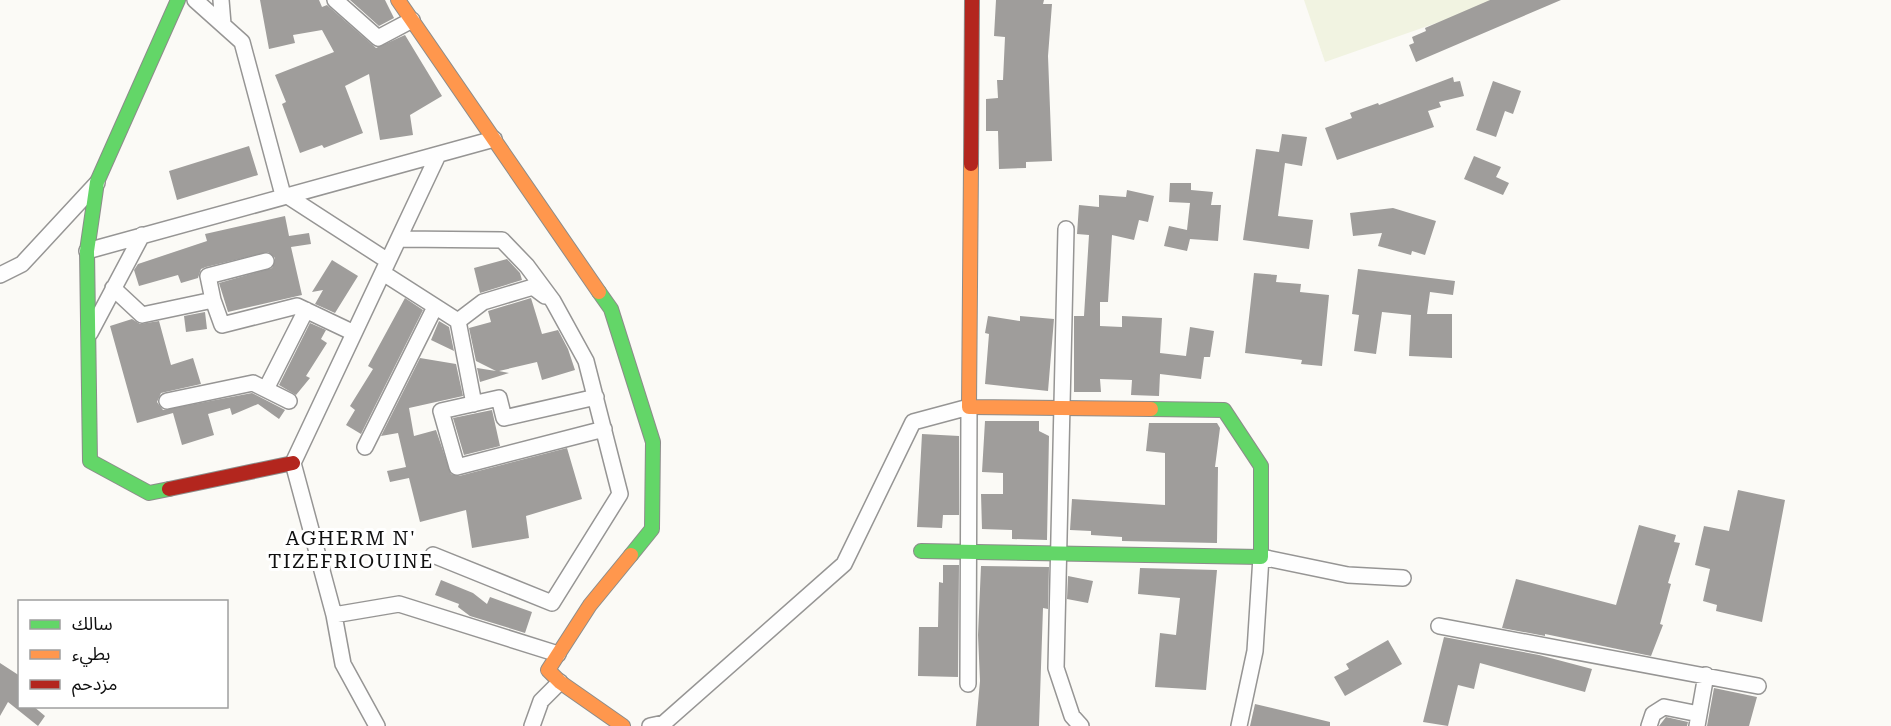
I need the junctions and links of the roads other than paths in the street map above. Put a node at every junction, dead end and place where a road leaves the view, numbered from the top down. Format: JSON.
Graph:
{"nodes":[{"id":1,"x":178,"y":0,"type":"edge"},
{"id":2,"x":195,"y":0,"type":"edge"},
{"id":3,"x":221,"y":0,"type":"edge"},
{"id":4,"x":335,"y":0,"type":"edge"},
{"id":5,"x":398,"y":0,"type":"edge"},
{"id":6,"x":972,"y":0,"type":"edge"},
{"id":7,"x":412,"y":20,"type":"junction"},
{"id":8,"x":223,"y":24,"type":"junction"},
{"id":9,"x":494,"y":139,"type":"junction"},
{"id":10,"x":438,"y":155,"type":"junction"},
{"id":11,"x":97,"y":182,"type":"junction"},
{"id":12,"x":285,"y":195,"type":"junction"},
{"id":13,"x":1066,"y":229,"type":"dead end"},
{"id":14,"x":142,"y":235,"type":"junction"},
{"id":15,"x":399,"y":239,"type":"junction"},
{"id":16,"x":87,"y":250,"type":"junction"},
{"id":17,"x":266,"y":261,"type":"dead end"},
{"id":18,"x":385,"y":267,"type":"junction"},
{"id":19,"x":0,"y":275,"type":"edge"},
{"id":20,"x":113,"y":288,"type":"junction"},
{"id":21,"x":213,"y":300,"type":"junction"},
{"id":22,"x":553,"y":301,"type":"junction"},
{"id":23,"x":435,"y":307,"type":"junction"},
{"id":24,"x":306,"y":310,"type":"junction"},
{"id":25,"x":458,"y":321,"type":"junction"},
{"id":26,"x":354,"y":333,"type":"junction"},
{"id":27,"x":88,"y":335,"type":"junction"},
{"id":28,"x":266,"y":389,"type":"junction"},
{"id":29,"x":596,"y":397,"type":"junction"},
{"id":30,"x":167,"y":401,"type":"dead end"},
{"id":31,"x":289,"y":401,"type":"dead end"},
{"id":32,"x":474,"y":404,"type":"junction"},
{"id":33,"x":969,"y":407,"type":"junction"},
{"id":34,"x":1062,"y":408,"type":"junction"},
{"id":35,"x":604,"y":429,"type":"junction"},
{"id":36,"x":365,"y":447,"type":"dead end"},
{"id":37,"x":293,"y":463,"type":"junction"},
{"id":38,"x":921,"y":551,"type":"dead end"},
{"id":39,"x":968,"y":552,"type":"junction"},
{"id":40,"x":1059,"y":554,"type":"junction"},
{"id":41,"x":433,"y":555,"type":"dead end"},
{"id":42,"x":1261,"y":558,"type":"junction"},
{"id":43,"x":1403,"y":578,"type":"dead end"},
{"id":44,"x":334,"y":615,"type":"junction"},
{"id":45,"x":1439,"y":626,"type":"dead end"},
{"id":46,"x":558,"y":654,"type":"junction"},
{"id":47,"x":1706,"y":675,"type":"junction"},
{"id":48,"x":560,"y":682,"type":"junction"},
{"id":49,"x":968,"y":684,"type":"dead end"},
{"id":50,"x":1758,"y":686,"type":"dead end"},
{"id":51,"x":1698,"y":720,"type":"edge"},
{"id":52,"x":377,"y":726,"type":"edge"},
{"id":53,"x":532,"y":726,"type":"edge"},
{"id":54,"x":623,"y":726,"type":"edge"},
{"id":55,"x":650,"y":726,"type":"edge"},
{"id":56,"x":1081,"y":726,"type":"edge"},
{"id":57,"x":1239,"y":726,"type":"edge"},
{"id":58,"x":1649,"y":726,"type":"edge"}],
"edges":[{"from":1,"to":11,"type":"street"},
{"from":2,"to":8,"type":"street"},
{"from":3,"to":8,"type":"street"},
{"from":4,"to":7,"type":"street"},
{"from":5,"to":7,"type":"street"},
{"from":6,"to":33,"type":"street"},
{"from":7,"to":9,"type":"street"},
{"from":8,"to":12,"type":"street"},
{"from":9,"to":10,"type":"street"},
{"from":9,"to":46,"type":"street"},
{"from":10,"to":12,"type":"street"},
{"from":10,"to":15,"type":"street"},
{"from":11,"to":16,"type":"street"},
{"from":11,"to":19,"type":"street"},
{"from":12,"to":14,"type":"street"},
{"from":12,"to":18,"type":"street"},
{"from":13,"to":34,"type":"street"},
{"from":14,"to":16,"type":"street"},
{"from":14,"to":20,"type":"street"},
{"from":15,"to":18,"type":"street"},
{"from":15,"to":22,"type":"street"},
{"from":16,"to":27,"type":"street"},
{"from":17,"to":21,"type":"street"},
{"from":18,"to":23,"type":"street"},
{"from":18,"to":26,"type":"street"},
{"from":20,"to":21,"type":"street"},
{"from":20,"to":27,"type":"street"},
{"from":21,"to":24,"type":"street"},
{"from":22,"to":25,"type":"street"},
{"from":22,"to":29,"type":"street"},
{"from":23,"to":25,"type":"street"},
{"from":23,"to":36,"type":"street"},
{"from":24,"to":26,"type":"street"},
{"from":24,"to":28,"type":"street"},
{"from":25,"to":32,"type":"street"},
{"from":26,"to":37,"type":"street"},
{"from":27,"to":37,"type":"street"},
{"from":28,"to":30,"type":"street"},
{"from":28,"to":31,"type":"street"},
{"from":29,"to":32,"type":"street"},
{"from":29,"to":35,"type":"street"},
{"from":32,"to":35,"type":"street"},
{"from":33,"to":34,"type":"street"},
{"from":33,"to":39,"type":"street"},
{"from":33,"to":55,"type":"street"},
{"from":34,"to":40,"type":"street"},
{"from":34,"to":42,"type":"street"},
{"from":35,"to":41,"type":"street"},
{"from":37,"to":44,"type":"street"},
{"from":38,"to":39,"type":"street"},
{"from":39,"to":40,"type":"street"},
{"from":39,"to":49,"type":"street"},
{"from":40,"to":42,"type":"street"},
{"from":40,"to":56,"type":"street"},
{"from":42,"to":43,"type":"street"},
{"from":42,"to":57,"type":"street"},
{"from":44,"to":46,"type":"street"},
{"from":44,"to":52,"type":"street"},
{"from":45,"to":47,"type":"street"},
{"from":46,"to":48,"type":"street"},
{"from":47,"to":50,"type":"street"},
{"from":47,"to":51,"type":"street"},
{"from":48,"to":53,"type":"street"},
{"from":48,"to":54,"type":"street"},
{"from":51,"to":58,"type":"street"}]}
